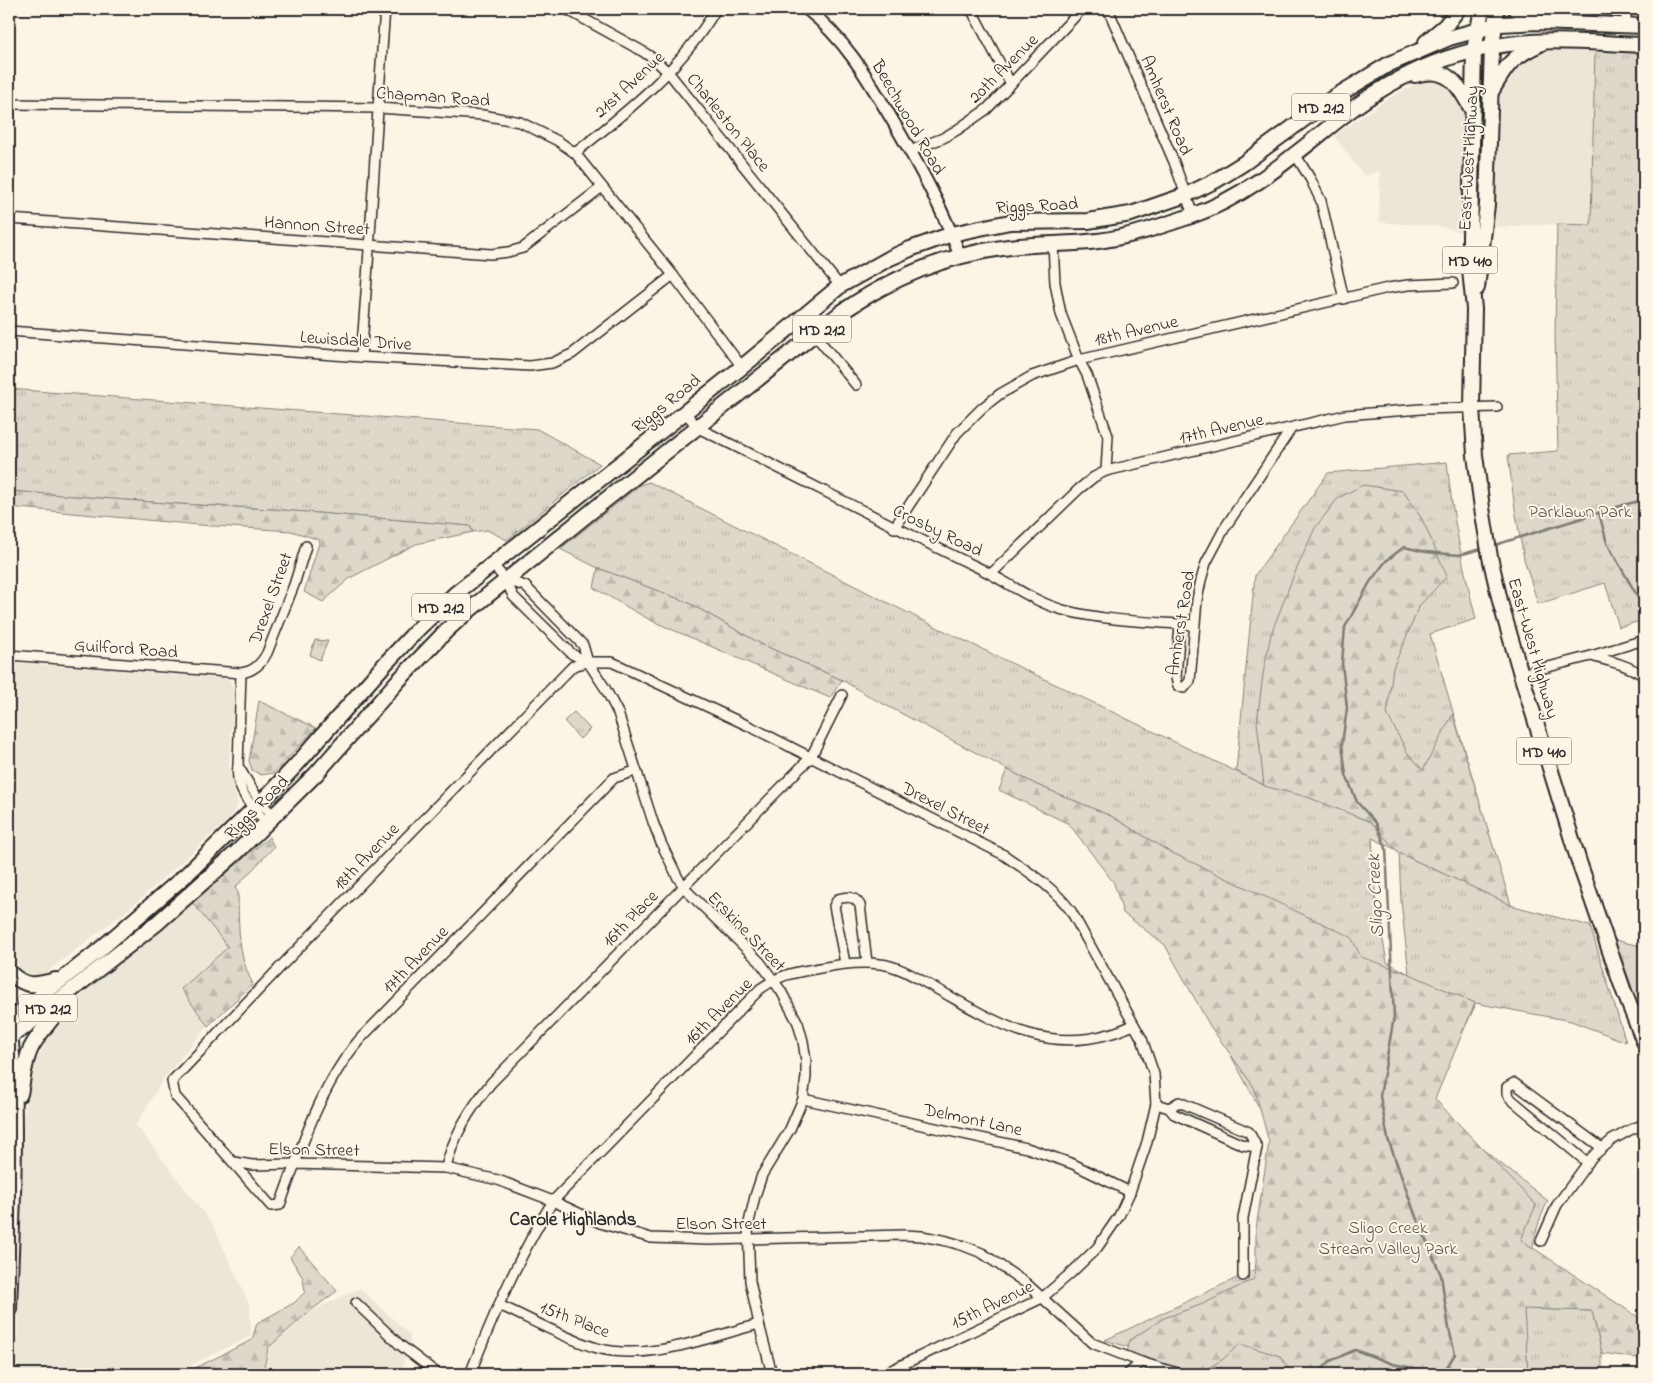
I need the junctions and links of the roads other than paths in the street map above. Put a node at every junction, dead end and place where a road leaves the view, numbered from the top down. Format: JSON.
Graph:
{"nodes":[{"id":1,"x":385,"y":9,"type":"edge"},
{"id":2,"x":566,"y":9,"type":"edge"},
{"id":3,"x":716,"y":9,"type":"edge"},
{"id":4,"x":807,"y":9,"type":"edge"},
{"id":5,"x":971,"y":9,"type":"edge"},
{"id":6,"x":1082,"y":9,"type":"edge"},
{"id":7,"x":1108,"y":9,"type":"edge"},
{"id":8,"x":1458,"y":9,"type":"edge"},
{"id":9,"x":1482,"y":9,"type":"edge"},
{"id":10,"x":1497,"y":9,"type":"edge"},
{"id":11,"x":1516,"y":9,"type":"edge"},
{"id":12,"x":1627,"y":9,"type":"edge"},
{"id":13,"x":1540,"y":22,"type":"junction"},
{"id":14,"x":1494,"y":25,"type":"junction"},
{"id":15,"x":1625,"y":25,"type":"junction"},
{"id":16,"x":1643,"y":26,"type":"edge"},
{"id":17,"x":1477,"y":30,"type":"junction"},
{"id":18,"x":1544,"y":41,"type":"junction"},
{"id":19,"x":1642,"y":45,"type":"edge"},
{"id":20,"x":1492,"y":46,"type":"junction"},
{"id":21,"x":1474,"y":50,"type":"junction"},
{"id":22,"x":1401,"y":57,"type":"junction"},
{"id":23,"x":668,"y":73,"type":"junction"},
{"id":24,"x":1395,"y":81,"type":"junction"},
{"id":25,"x":1011,"y":84,"type":"junction"},
{"id":26,"x":1490,"y":93,"type":"junction"},
{"id":27,"x":9,"y":104,"type":"edge"},
{"id":28,"x":378,"y":108,"type":"junction"},
{"id":29,"x":1472,"y":109,"type":"junction"},
{"id":30,"x":910,"y":151,"type":"junction"},
{"id":31,"x":575,"y":153,"type":"junction"},
{"id":32,"x":1295,"y":154,"type":"junction"},
{"id":33,"x":602,"y":186,"type":"junction"},
{"id":34,"x":1186,"y":195,"type":"junction"},
{"id":35,"x":1193,"y":215,"type":"junction"},
{"id":36,"x":9,"y":219,"type":"edge"},
{"id":37,"x":952,"y":234,"type":"junction"},
{"id":38,"x":1053,"y":244,"type":"junction"},
{"id":39,"x":370,"y":246,"type":"junction"},
{"id":40,"x":960,"y":256,"type":"junction"},
{"id":41,"x":673,"y":275,"type":"junction"},
{"id":42,"x":1453,"y":283,"type":"dead end"},
{"id":43,"x":840,"y":286,"type":"junction"},
{"id":44,"x":1344,"y":299,"type":"junction"},
{"id":45,"x":1474,"y":308,"type":"junction"},
{"id":46,"x":9,"y":332,"type":"edge"},
{"id":47,"x":815,"y":334,"type":"junction"},
{"id":48,"x":361,"y":357,"type":"junction"},
{"id":49,"x":1079,"y":360,"type":"junction"},
{"id":50,"x":742,"y":367,"type":"junction"},
{"id":51,"x":856,"y":385,"type":"dead end"},
{"id":52,"x":1497,"y":407,"type":"dead end"},
{"id":53,"x":1472,"y":408,"type":"junction"},
{"id":54,"x":685,"y":412,"type":"junction"},
{"id":55,"x":698,"y":428,"type":"junction"},
{"id":56,"x":1291,"y":429,"type":"junction"},
{"id":57,"x":1106,"y":471,"type":"junction"},
{"id":58,"x":894,"y":528,"type":"junction"},
{"id":59,"x":306,"y":546,"type":"dead end"},
{"id":60,"x":492,"y":564,"type":"junction"},
{"id":61,"x":991,"y":574,"type":"junction"},
{"id":62,"x":506,"y":580,"type":"junction"},
{"id":63,"x":1180,"y":624,"type":"junction"},
{"id":64,"x":1194,"y":625,"type":"junction"},
{"id":65,"x":1644,"y":640,"type":"edge"},
{"id":66,"x":9,"y":654,"type":"edge"},
{"id":67,"x":1591,"y":656,"type":"junction"},
{"id":68,"x":588,"y":662,"type":"junction"},
{"id":69,"x":241,"y":673,"type":"junction"},
{"id":70,"x":1521,"y":674,"type":"junction"},
{"id":71,"x":1644,"y":676,"type":"edge"},
{"id":72,"x":842,"y":695,"type":"dead end"},
{"id":73,"x":811,"y":757,"type":"junction"},
{"id":74,"x":635,"y":771,"type":"junction"},
{"id":75,"x":257,"y":806,"type":"junction"},
{"id":76,"x":270,"y":819,"type":"junction"},
{"id":77,"x":683,"y":887,"type":"junction"},
{"id":78,"x":867,"y":962,"type":"junction"},
{"id":79,"x":845,"y":963,"type":"junction"},
{"id":80,"x":9,"y":972,"type":"edge"},
{"id":81,"x":64,"y":977,"type":"junction"},
{"id":82,"x":85,"y":980,"type":"junction"},
{"id":83,"x":773,"y":980,"type":"junction"},
{"id":84,"x":9,"y":1019,"type":"edge"},
{"id":85,"x":1134,"y":1024,"type":"junction"},
{"id":86,"x":10,"y":1036,"type":"edge"},
{"id":87,"x":1644,"y":1042,"type":"edge"},
{"id":88,"x":803,"y":1099,"type":"junction"},
{"id":89,"x":1156,"y":1104,"type":"junction"},
{"id":90,"x":1169,"y":1108,"type":"junction"},
{"id":91,"x":14,"y":1124,"type":"junction"},
{"id":92,"x":1644,"y":1124,"type":"edge"},
{"id":93,"x":1257,"y":1147,"type":"junction"},
{"id":94,"x":1602,"y":1148,"type":"junction"},
{"id":95,"x":234,"y":1162,"type":"junction"},
{"id":96,"x":1588,"y":1163,"type":"junction"},
{"id":97,"x":295,"y":1164,"type":"junction"},
{"id":98,"x":446,"y":1168,"type":"junction"},
{"id":99,"x":1130,"y":1192,"type":"junction"},
{"id":100,"x":553,"y":1201,"type":"junction"},
{"id":101,"x":748,"y":1239,"type":"junction"},
{"id":102,"x":1541,"y":1241,"type":"dead end"},
{"id":103,"x":1243,"y":1276,"type":"dead end"},
{"id":104,"x":1042,"y":1298,"type":"junction"},
{"id":105,"x":356,"y":1303,"type":"dead end"},
{"id":106,"x":499,"y":1305,"type":"junction"},
{"id":107,"x":9,"y":1308,"type":"edge"},
{"id":108,"x":759,"y":1324,"type":"junction"},
{"id":109,"x":1141,"y":1362,"type":"junction"},
{"id":110,"x":438,"y":1374,"type":"edge"},
{"id":111,"x":470,"y":1374,"type":"edge"},
{"id":112,"x":772,"y":1374,"type":"edge"},
{"id":113,"x":883,"y":1374,"type":"edge"},
{"id":114,"x":1128,"y":1374,"type":"edge"},
{"id":115,"x":1180,"y":1374,"type":"edge"}],
"edges":[{"from":1,"to":28,"type":"street"},
{"from":2,"to":23,"type":"street","name":"Charleston Place"},
{"from":3,"to":23,"type":"street","name":"21st Avenue"},
{"from":4,"to":30,"type":"street","name":"Beechwood Road"},
{"from":5,"to":25,"type":"street"},
{"from":6,"to":25,"type":"street","name":"20th Avenue"},
{"from":7,"to":34,"type":"street","name":"Amherst Road"},
{"from":8,"to":22,"type":"main road"},
{"from":9,"to":17,"type":"main road","name":"East-West Highway","number":"MD 410"},
{"from":10,"to":14,"type":"main road","name":"East-West Highway","number":"MD 410"},
{"from":11,"to":13,"type":"main road"},
{"from":12,"to":15,"type":"street"},
{"from":13,"to":14,"type":"main road","name":"Riggs Road","number":"MD 212"},
{"from":13,"to":15,"type":"main road","name":"Riggs Road","number":"MD 212"},
{"from":14,"to":17,"type":"main road","name":"Riggs Road","number":"MD 212"},
{"from":14,"to":20,"type":"main road","name":"East-West Highway","number":"MD 410"},
{"from":15,"to":16,"type":"main road","name":"Riggs Road","number":"MD 212"},
{"from":17,"to":21,"type":"main road","name":"East-West Highway","number":"MD 410"},
{"from":17,"to":22,"type":"main road","name":"Riggs Road","number":"MD 212"},
{"from":18,"to":19,"type":"main road","name":"Riggs Road","number":"MD 212"},
{"from":18,"to":20,"type":"main road","name":"Riggs Road","number":"MD 212"},
{"from":18,"to":26,"type":"main road"},
{"from":20,"to":21,"type":"main road","name":"Riggs Road","number":"MD 212"},
{"from":20,"to":26,"type":"main road","name":"East-West Highway","number":"MD 410"},
{"from":21,"to":24,"type":"main road","name":"Riggs Road","number":"MD 212"},
{"from":21,"to":29,"type":"main road","name":"East-West Highway","number":"MD 410"},
{"from":22,"to":34,"type":"main road","name":"Riggs Road","number":"MD 212"},
{"from":23,"to":31,"type":"street","name":"21st Avenue"},
{"from":23,"to":43,"type":"street","name":"Charleston Place"},
{"from":24,"to":29,"type":"main road"},
{"from":24,"to":32,"type":"main road","name":"Riggs Road","number":"MD 212"},
{"from":25,"to":30,"type":"street","name":"20th Avenue"},
{"from":26,"to":45,"type":"main road","name":"East-West Highway","number":"MD 410"},
{"from":27,"to":28,"type":"street","name":"Chapman Road"},
{"from":28,"to":31,"type":"street","name":"Chapman Road"},
{"from":28,"to":39,"type":"street"},
{"from":29,"to":45,"type":"main road","name":"East-West Highway","number":"MD 410"},
{"from":30,"to":37,"type":"street","name":"Beechwood Road"},
{"from":31,"to":33,"type":"street","name":"Chapman Road"},
{"from":32,"to":35,"type":"main road","name":"Riggs Road","number":"MD 212"},
{"from":32,"to":44,"type":"street"},
{"from":33,"to":39,"type":"street","name":"Hannon Street"},
{"from":33,"to":41,"type":"street","name":"Chapman Road"},
{"from":34,"to":35,"type":"street","name":"Amherst Road"},
{"from":34,"to":37,"type":"main road","name":"Riggs Road","number":"MD 212"},
{"from":35,"to":38,"type":"main road","name":"Riggs Road","number":"MD 212"},
{"from":36,"to":39,"type":"street","name":"Hannon Street"},
{"from":37,"to":40,"type":"street","name":"Beechwood Road"},
{"from":37,"to":43,"type":"main road","name":"Riggs Road","number":"MD 212"},
{"from":38,"to":40,"type":"main road","name":"Riggs Road","number":"MD 212"},
{"from":38,"to":49,"type":"street"},
{"from":39,"to":48,"type":"street"},
{"from":40,"to":47,"type":"main road","name":"Riggs Road","number":"MD 212"},
{"from":41,"to":48,"type":"street","name":"Lewisdale Drive"},
{"from":41,"to":50,"type":"street","name":"Chapman Road"},
{"from":42,"to":44,"type":"street","name":"18th Avenue"},
{"from":43,"to":50,"type":"main road","name":"Riggs Road","number":"MD 212"},
{"from":44,"to":49,"type":"street","name":"18th Avenue"},
{"from":45,"to":53,"type":"main road","name":"East-West Highway","number":"MD 410"},
{"from":46,"to":48,"type":"street","name":"Lewisdale Drive"},
{"from":47,"to":51,"type":"street"},
{"from":47,"to":55,"type":"main road","name":"Riggs Road","number":"MD 212"},
{"from":49,"to":57,"type":"street"},
{"from":49,"to":58,"type":"street","name":"18th Avenue"},
{"from":50,"to":54,"type":"main road","name":"Riggs Road","number":"MD 212"},
{"from":52,"to":53,"type":"street","name":"17th Avenue"},
{"from":53,"to":56,"type":"street","name":"17th Avenue"},
{"from":53,"to":70,"type":"main road","name":"East-West Highway","number":"MD 410"},
{"from":54,"to":55,"type":"street","name":"Crosby Road"},
{"from":54,"to":60,"type":"main road","name":"Riggs Road","number":"MD 212"},
{"from":55,"to":58,"type":"street","name":"Crosby Road"},
{"from":55,"to":62,"type":"main road","name":"Riggs Road","number":"MD 212"},
{"from":56,"to":57,"type":"street","name":"17th Avenue"},
{"from":56,"to":64,"type":"street","name":"Amherst Road"},
{"from":57,"to":61,"type":"street","name":"17th Avenue"},
{"from":58,"to":61,"type":"street","name":"Crosby Road"},
{"from":59,"to":69,"type":"street","name":"Drexel Street"},
{"from":60,"to":62,"type":"street"},
{"from":60,"to":75,"type":"main road","name":"Riggs Road","number":"MD 212"},
{"from":61,"to":63,"type":"street","name":"Crosby Road"},
{"from":62,"to":68,"type":"street"},
{"from":62,"to":68,"type":"street"},
{"from":62,"to":76,"type":"main road","name":"Riggs Road","number":"MD 212"},
{"from":63,"to":64,"type":"street","name":"Crosby Road"},
{"from":63,"to":64,"type":"street","name":"Amherst Road"},
{"from":65,"to":67,"type":"street"},
{"from":66,"to":69,"type":"street","name":"Guilford Road"},
{"from":67,"to":70,"type":"street"},
{"from":67,"to":71,"type":"street"},
{"from":68,"to":73,"type":"street","name":"Drexel Street"},
{"from":68,"to":74,"type":"street","name":"Erskine Street"},
{"from":68,"to":95,"type":"street","name":"18th Avenue"},
{"from":69,"to":75,"type":"street"},
{"from":70,"to":87,"type":"main road","name":"East-West Highway","number":"MD 410"},
{"from":72,"to":73,"type":"street","name":"16th Place"},
{"from":73,"to":77,"type":"street","name":"16th Place"},
{"from":73,"to":85,"type":"street","name":"Drexel Street"},
{"from":74,"to":77,"type":"street","name":"Erskine Street"},
{"from":74,"to":97,"type":"street","name":"17th Avenue"},
{"from":75,"to":76,"type":"street"},
{"from":75,"to":81,"type":"main road","name":"Riggs Road","number":"MD 212"},
{"from":76,"to":82,"type":"main road","name":"Riggs Road","number":"MD 212"},
{"from":77,"to":83,"type":"street","name":"Erskine Street"},
{"from":77,"to":98,"type":"street","name":"16th Place"},
{"from":78,"to":79,"type":"street","name":"16th Avenue"},
{"from":78,"to":79,"type":"street"},
{"from":78,"to":85,"type":"street","name":"16th Avenue"},
{"from":79,"to":83,"type":"street","name":"16th Avenue"},
{"from":80,"to":81,"type":"main road"},
{"from":81,"to":84,"type":"main road","name":"Riggs Road","number":"MD 212"},
{"from":82,"to":86,"type":"main road","name":"Riggs Road","number":"MD 212"},
{"from":82,"to":91,"type":"main road"},
{"from":83,"to":88,"type":"street","name":"Erskine Street"},
{"from":83,"to":100,"type":"street","name":"16th Avenue"},
{"from":84,"to":86,"type":"main road"},
{"from":85,"to":89,"type":"street","name":"Drexel Street"},
{"from":86,"to":91,"type":"main road"},
{"from":88,"to":99,"type":"street","name":"Delmont Lane"},
{"from":88,"to":101,"type":"street","name":"Erskine Street"},
{"from":89,"to":90,"type":"street"},
{"from":89,"to":99,"type":"street","name":"15th Avenue"},
{"from":90,"to":93,"type":"street"},
{"from":90,"to":93,"type":"street"},
{"from":91,"to":107,"type":"main road"},
{"from":92,"to":94,"type":"street"},
{"from":93,"to":103,"type":"street"},
{"from":94,"to":96,"type":"street"},
{"from":94,"to":96,"type":"street"},
{"from":95,"to":97,"type":"street","name":"Elson Street"},
{"from":95,"to":97,"type":"street","name":"17th Avenue"},
{"from":96,"to":102,"type":"street"},
{"from":97,"to":98,"type":"street","name":"Elson Street"},
{"from":98,"to":100,"type":"street","name":"Elson Street"},
{"from":99,"to":104,"type":"street","name":"15th Avenue"},
{"from":100,"to":101,"type":"street","name":"Elson Street"},
{"from":100,"to":106,"type":"street","name":"16th Avenue"},
{"from":101,"to":104,"type":"street","name":"Elson Street"},
{"from":101,"to":108,"type":"street","name":"Erskine Street"},
{"from":104,"to":109,"type":"street","name":"Elson Street"},
{"from":104,"to":113,"type":"street","name":"15th Avenue"},
{"from":105,"to":110,"type":"street"},
{"from":106,"to":108,"type":"street","name":"15th Place"},
{"from":106,"to":111,"type":"street","name":"16th Avenue"},
{"from":108,"to":112,"type":"street","name":"Erskine Street"},
{"from":109,"to":114,"type":"street"},
{"from":109,"to":115,"type":"street","name":"Elson Street"}]}
